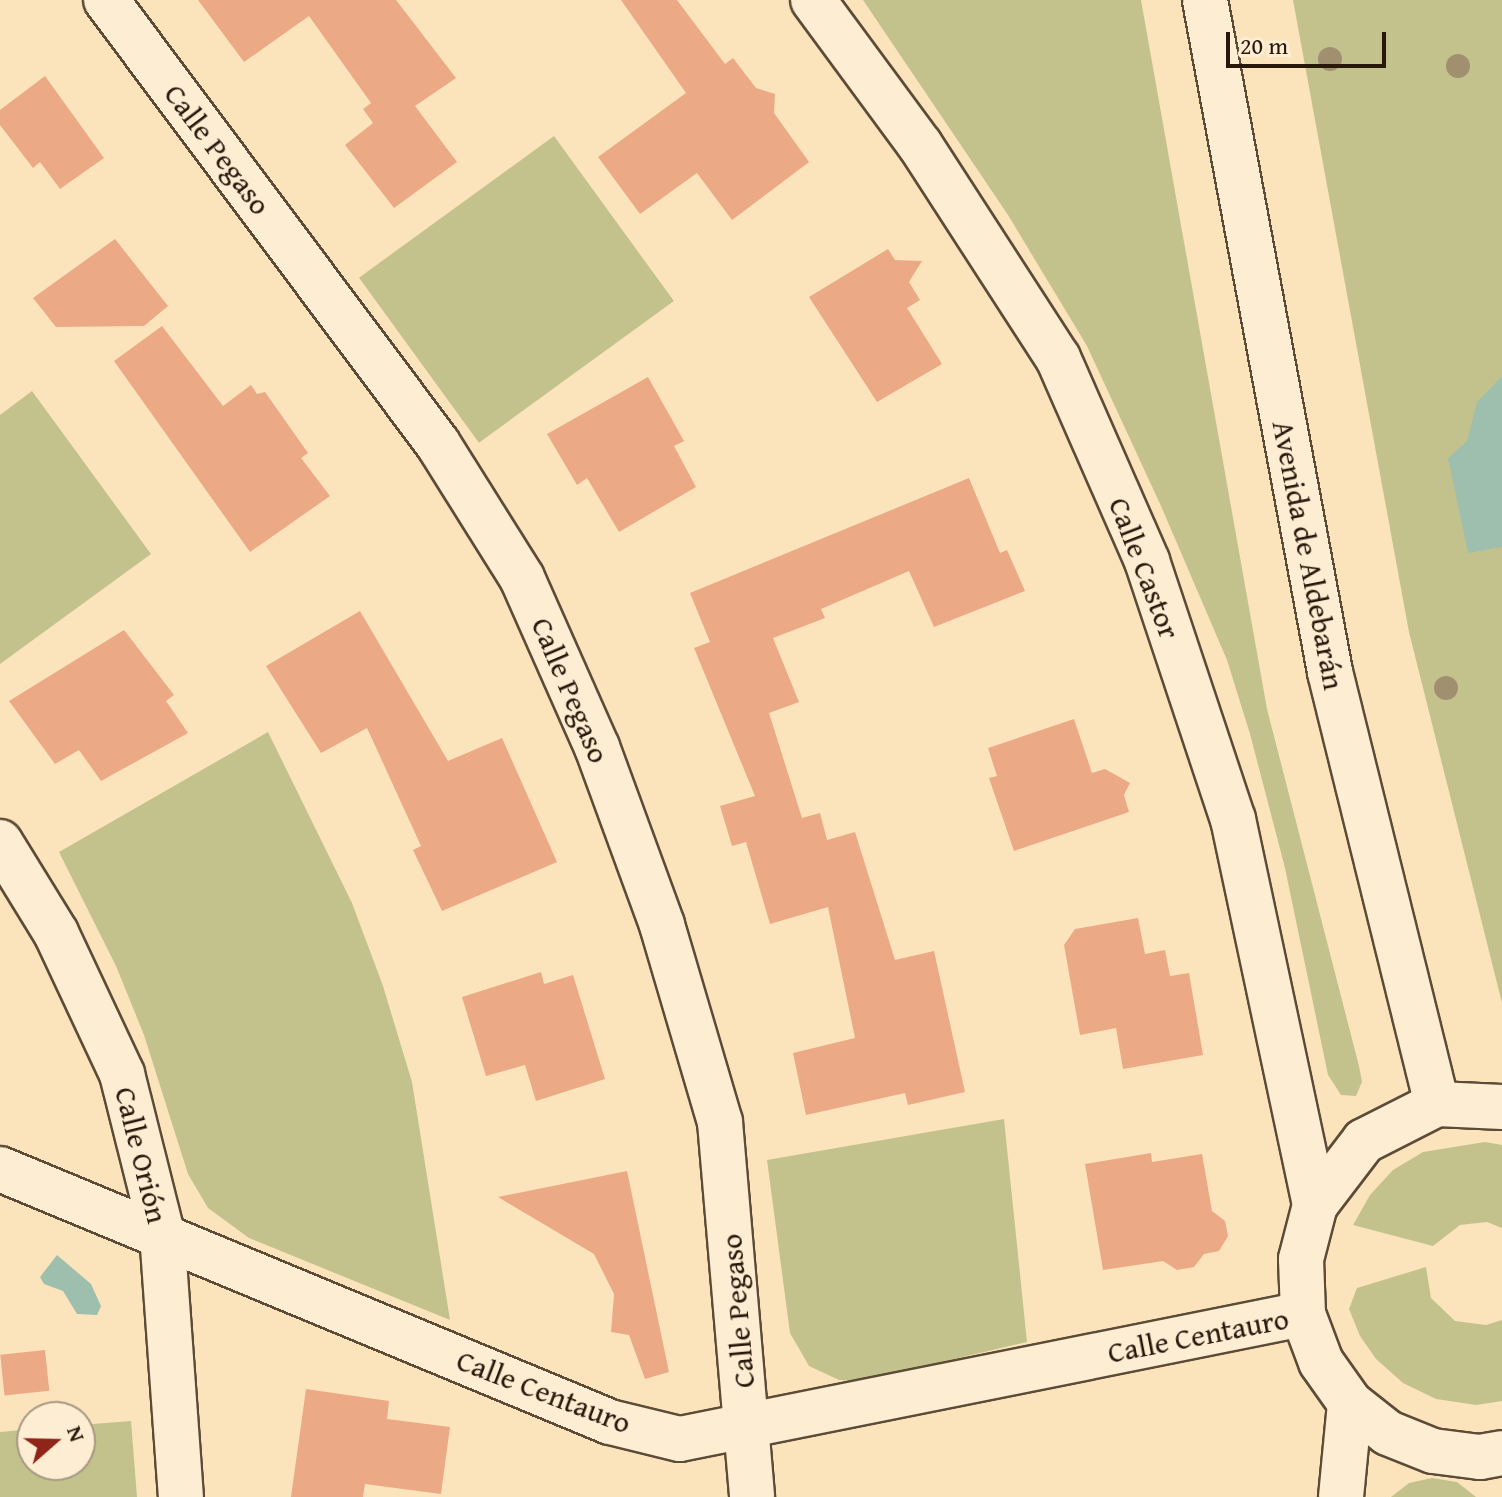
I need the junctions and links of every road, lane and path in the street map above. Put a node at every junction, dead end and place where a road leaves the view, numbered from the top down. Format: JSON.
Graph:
{"nodes":[{"id":1,"x":106,"y":0,"type":"edge"},
{"id":2,"x":813,"y":0,"type":"edge"},
{"id":3,"x":1205,"y":0,"type":"edge"},
{"id":4,"x":0,"y":842,"type":"edge"},
{"id":5,"x":1437,"y":1104,"type":"junction"},
{"id":6,"x":1502,"y":1107,"type":"edge"},
{"id":7,"x":0,"y":1169,"type":"edge"},
{"id":8,"x":1315,"y":1205,"type":"junction"},
{"id":9,"x":162,"y":1233,"type":"junction"},
{"id":10,"x":1303,"y":1314,"type":"junction"},
{"id":11,"x":1350,"y":1403,"type":"junction"},
{"id":12,"x":748,"y":1427,"type":"junction"},
{"id":13,"x":1502,"y":1453,"type":"edge"},
{"id":14,"x":181,"y":1497,"type":"edge"},
{"id":15,"x":752,"y":1497,"type":"edge"},
{"id":16,"x":1341,"y":1497,"type":"edge"}],
"edges":[{"from":1,"to":12,"type":"street","name":"Calle Pegaso"},
{"from":2,"to":8,"type":"street","name":"Calle Castor"},
{"from":3,"to":5,"type":"street","name":"Avenida de Aldebarán"},
{"from":4,"to":9,"type":"street","name":"Calle Orión"},
{"from":5,"to":6,"type":"street"},
{"from":5,"to":8,"type":"street"},
{"from":7,"to":9,"type":"street","name":"Calle Centauro"},
{"from":8,"to":10,"type":"street"},
{"from":9,"to":12,"type":"street","name":"Calle Centauro"},
{"from":9,"to":14,"type":"street","name":"Calle Orión"},
{"from":10,"to":11,"type":"street"},
{"from":10,"to":12,"type":"street","name":"Calle Centauro"},
{"from":11,"to":13,"type":"street"},
{"from":11,"to":16,"type":"street"},
{"from":12,"to":15,"type":"street","name":"Calle Pegaso"}]}
